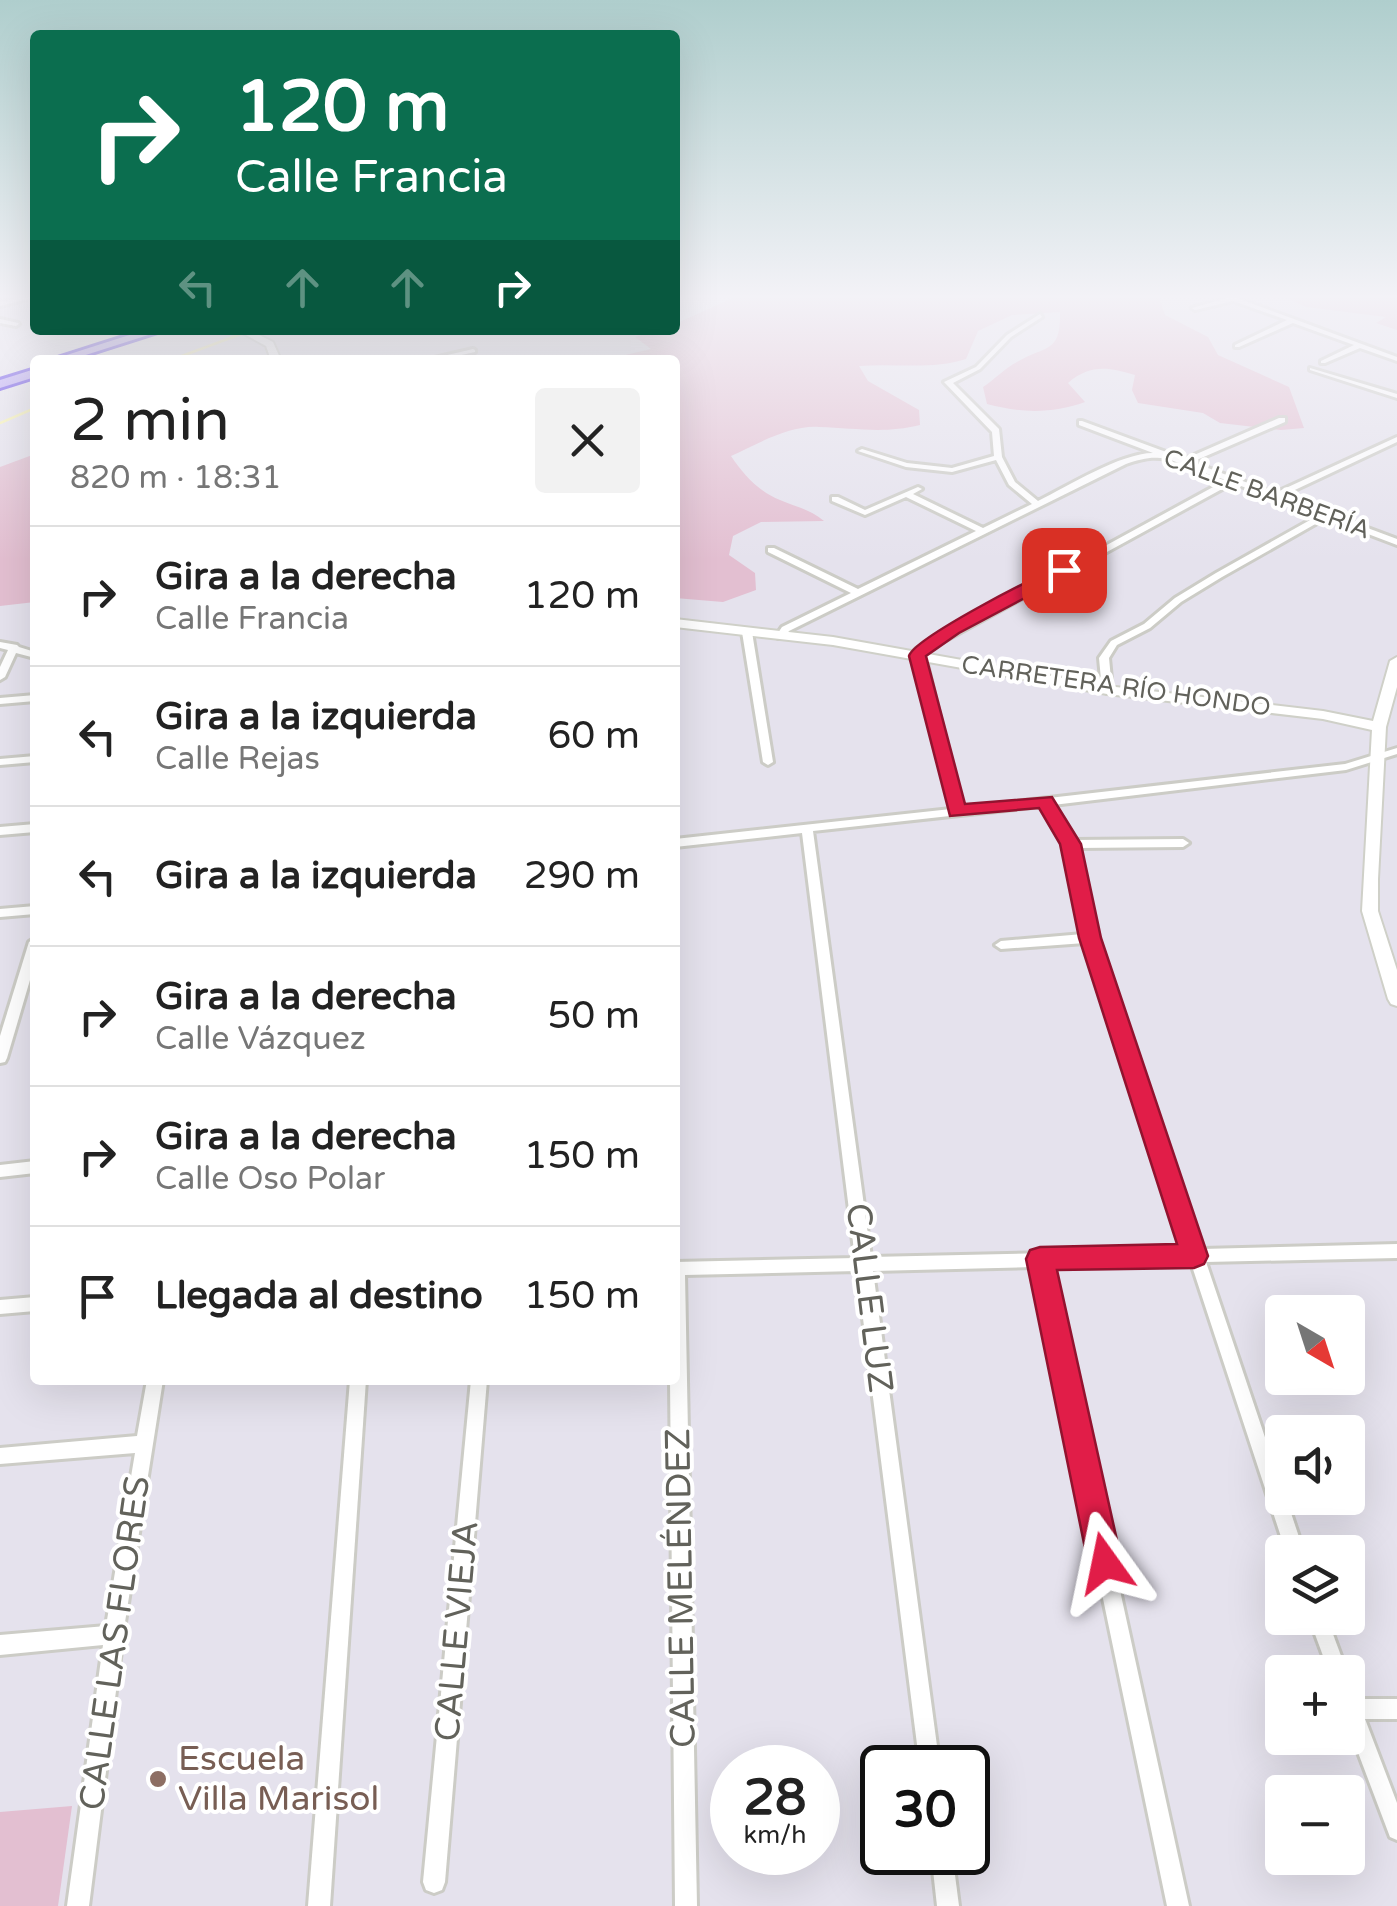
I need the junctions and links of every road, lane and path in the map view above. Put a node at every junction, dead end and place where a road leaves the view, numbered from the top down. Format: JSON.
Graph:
{"nodes":[{"id":1,"x":949,"y":383,"type":"edge"},
{"id":2,"x":1357,"y":383,"type":"edge"},
{"id":3,"x":1397,"y":396,"type":"edge"},
{"id":4,"x":1282,"y":420,"type":"dead end"},
{"id":5,"x":1082,"y":423,"type":"dead end"},
{"id":6,"x":1397,"y":438,"type":"edge"},
{"id":7,"x":862,"y":451,"type":"dead end"},
{"id":8,"x":1161,"y":455,"type":"junction"},
{"id":9,"x":998,"y":457,"type":"junction"},
{"id":10,"x":1183,"y":463,"type":"junction"},
{"id":11,"x":1232,"y":480,"type":"junction"},
{"id":12,"x":1275,"y":496,"type":"junction"},
{"id":13,"x":836,"y":499,"type":"dead end"},
{"id":14,"x":1037,"y":504,"type":"junction"},
{"id":15,"x":1326,"y":516,"type":"junction"},
{"id":16,"x":983,"y":530,"type":"junction"},
{"id":17,"x":1397,"y":542,"type":"edge"},
{"id":18,"x":772,"y":550,"type":"dead end"},
{"id":19,"x":855,"y":591,"type":"junction"},
{"id":20,"x":680,"y":624,"type":"edge"},
{"id":21,"x":747,"y":632,"type":"junction"},
{"id":22,"x":781,"y":636,"type":"junction"},
{"id":23,"x":0,"y":645,"type":"edge"},
{"id":24,"x":14,"y":647,"type":"junction"},
{"id":25,"x":30,"y":653,"type":"edge"},
{"id":26,"x":918,"y":656,"type":"junction"},
{"id":27,"x":1397,"y":662,"type":"edge"},
{"id":28,"x":0,"y":677,"type":"edge"},
{"id":29,"x":1107,"y":690,"type":"junction"},
{"id":30,"x":30,"y":698,"type":"edge"},
{"id":31,"x":0,"y":701,"type":"edge"},
{"id":32,"x":1380,"y":727,"type":"junction"},
{"id":33,"x":1397,"y":751,"type":"edge"},
{"id":34,"x":1378,"y":755,"type":"junction"},
{"id":35,"x":30,"y":759,"type":"edge"},
{"id":36,"x":0,"y":762,"type":"edge"},
{"id":37,"x":768,"y":762,"type":"dead end"},
{"id":38,"x":1045,"y":801,"type":"junction"},
{"id":39,"x":957,"y":811,"type":"junction"},
{"id":40,"x":30,"y":828,"type":"edge"},
{"id":41,"x":807,"y":829,"type":"junction"},
{"id":42,"x":0,"y":831,"type":"edge"},
{"id":43,"x":680,"y":842,"type":"edge"},
{"id":44,"x":1070,"y":844,"type":"junction"},
{"id":45,"x":1183,"y":844,"type":"dead end"},
{"id":46,"x":30,"y":910,"type":"edge"},
{"id":47,"x":0,"y":913,"type":"edge"},
{"id":48,"x":1090,"y":938,"type":"junction"},
{"id":49,"x":1001,"y":945,"type":"dead end"},
{"id":50,"x":30,"y":959,"type":"edge"},
{"id":51,"x":1397,"y":999,"type":"edge"},
{"id":52,"x":0,"y":1058,"type":"edge"},
{"id":53,"x":30,"y":1168,"type":"edge"},
{"id":54,"x":0,"y":1171,"type":"edge"},
{"id":55,"x":1397,"y":1251,"type":"edge"},
{"id":56,"x":1194,"y":1256,"type":"junction"},
{"id":57,"x":1040,"y":1259,"type":"junction"},
{"id":58,"x":864,"y":1263,"type":"junction"},
{"id":59,"x":680,"y":1270,"type":"edge"},
{"id":60,"x":30,"y":1304,"type":"edge"},
{"id":61,"x":0,"y":1306,"type":"edge"},
{"id":62,"x":154,"y":1385,"type":"edge"},
{"id":63,"x":358,"y":1385,"type":"edge"},
{"id":64,"x":479,"y":1385,"type":"edge"},
{"id":65,"x":678,"y":1385,"type":"edge"},
{"id":66,"x":144,"y":1444,"type":"junction"},
{"id":67,"x":0,"y":1456,"type":"edge"},
{"id":68,"x":1289,"y":1535,"type":"edge"},
{"id":69,"x":114,"y":1635,"type":"junction"},
{"id":70,"x":0,"y":1644,"type":"edge"},
{"id":71,"x":1365,"y":1706,"type":"edge"},
{"id":72,"x":1397,"y":1709,"type":"edge"},
{"id":73,"x":927,"y":1745,"type":"edge"},
{"id":74,"x":1365,"y":1747,"type":"edge"},
{"id":75,"x":1397,"y":1830,"type":"edge"},
{"id":76,"x":944,"y":1875,"type":"edge"},
{"id":77,"x":434,"y":1882,"type":"dead end"},
{"id":78,"x":78,"y":1906,"type":"edge"},
{"id":79,"x":318,"y":1906,"type":"edge"},
{"id":80,"x":686,"y":1906,"type":"edge"},
{"id":81,"x":948,"y":1906,"type":"edge"},
{"id":82,"x":1178,"y":1906,"type":"edge"}],
"edges":[{"from":1,"to":9,"type":"street"},
{"from":2,"to":3,"type":"street"},
{"from":4,"to":10,"type":"street"},
{"from":5,"to":8,"type":"street","name":"CALLE BARBERÍA"},
{"from":6,"to":12,"type":"street"},
{"from":7,"to":9,"type":"street"},
{"from":8,"to":10,"type":"street","name":"CALLE BARBERÍA"},
{"from":8,"to":14,"type":"street"},
{"from":9,"to":14,"type":"street"},
{"from":10,"to":11,"type":"street","name":"CALLE BARBERÍA"},
{"from":11,"to":12,"type":"street","name":"CALLE BARBERÍA"},
{"from":11,"to":26,"type":"street"},
{"from":12,"to":15,"type":"street","name":"CALLE BARBERÍA"},
{"from":13,"to":16,"type":"street"},
{"from":14,"to":16,"type":"street"},
{"from":15,"to":17,"type":"street","name":"CALLE BARBERÍA"},
{"from":15,"to":29,"type":"street"},
{"from":16,"to":19,"type":"street"},
{"from":18,"to":19,"type":"street"},
{"from":19,"to":22,"type":"street"},
{"from":20,"to":21,"type":"street","name":"CARRETERA RÍO HONDO"},
{"from":21,"to":22,"type":"street","name":"CARRETERA RÍO HONDO"},
{"from":21,"to":37,"type":"street"},
{"from":22,"to":26,"type":"street","name":"CARRETERA RÍO HONDO"},
{"from":23,"to":24,"type":"street"},
{"from":24,"to":25,"type":"street"},
{"from":24,"to":28,"type":"street"},
{"from":26,"to":29,"type":"street","name":"CARRETERA RÍO HONDO"},
{"from":26,"to":39,"type":"street"},
{"from":27,"to":32,"type":"street"},
{"from":29,"to":32,"type":"street","name":"CARRETERA RÍO HONDO"},
{"from":30,"to":31,"type":"street"},
{"from":32,"to":34,"type":"street"},
{"from":33,"to":34,"type":"street"},
{"from":34,"to":38,"type":"street"},
{"from":34,"to":51,"type":"street"},
{"from":35,"to":36,"type":"street"},
{"from":38,"to":39,"type":"street"},
{"from":38,"to":44,"type":"street"},
{"from":39,"to":41,"type":"street"},
{"from":40,"to":42,"type":"street"},
{"from":41,"to":43,"type":"street"},
{"from":41,"to":58,"type":"street","name":"CALLE LUZ"},
{"from":44,"to":45,"type":"street"},
{"from":44,"to":48,"type":"street"},
{"from":46,"to":47,"type":"street"},
{"from":48,"to":49,"type":"street"},
{"from":48,"to":56,"type":"street"},
{"from":50,"to":52,"type":"street"},
{"from":53,"to":54,"type":"street"},
{"from":55,"to":56,"type":"street"},
{"from":56,"to":57,"type":"street"},
{"from":56,"to":68,"type":"street"},
{"from":57,"to":58,"type":"street"},
{"from":57,"to":82,"type":"street"},
{"from":58,"to":59,"type":"street"},
{"from":58,"to":73,"type":"street","name":"CALLE LUZ"},
{"from":60,"to":61,"type":"street"},
{"from":62,"to":66,"type":"street","name":"CALLE LAS FLORES"},
{"from":63,"to":79,"type":"street"},
{"from":64,"to":77,"type":"street","name":"CALLE VIEJA"},
{"from":65,"to":80,"type":"street","name":"CALLE MELÉNDEZ"},
{"from":66,"to":67,"type":"street"},
{"from":66,"to":69,"type":"street","name":"CALLE LAS FLORES"},
{"from":69,"to":70,"type":"street"},
{"from":69,"to":78,"type":"street","name":"CALLE LAS FLORES"},
{"from":71,"to":72,"type":"street"},
{"from":74,"to":75,"type":"street"},
{"from":76,"to":81,"type":"street"}]}
